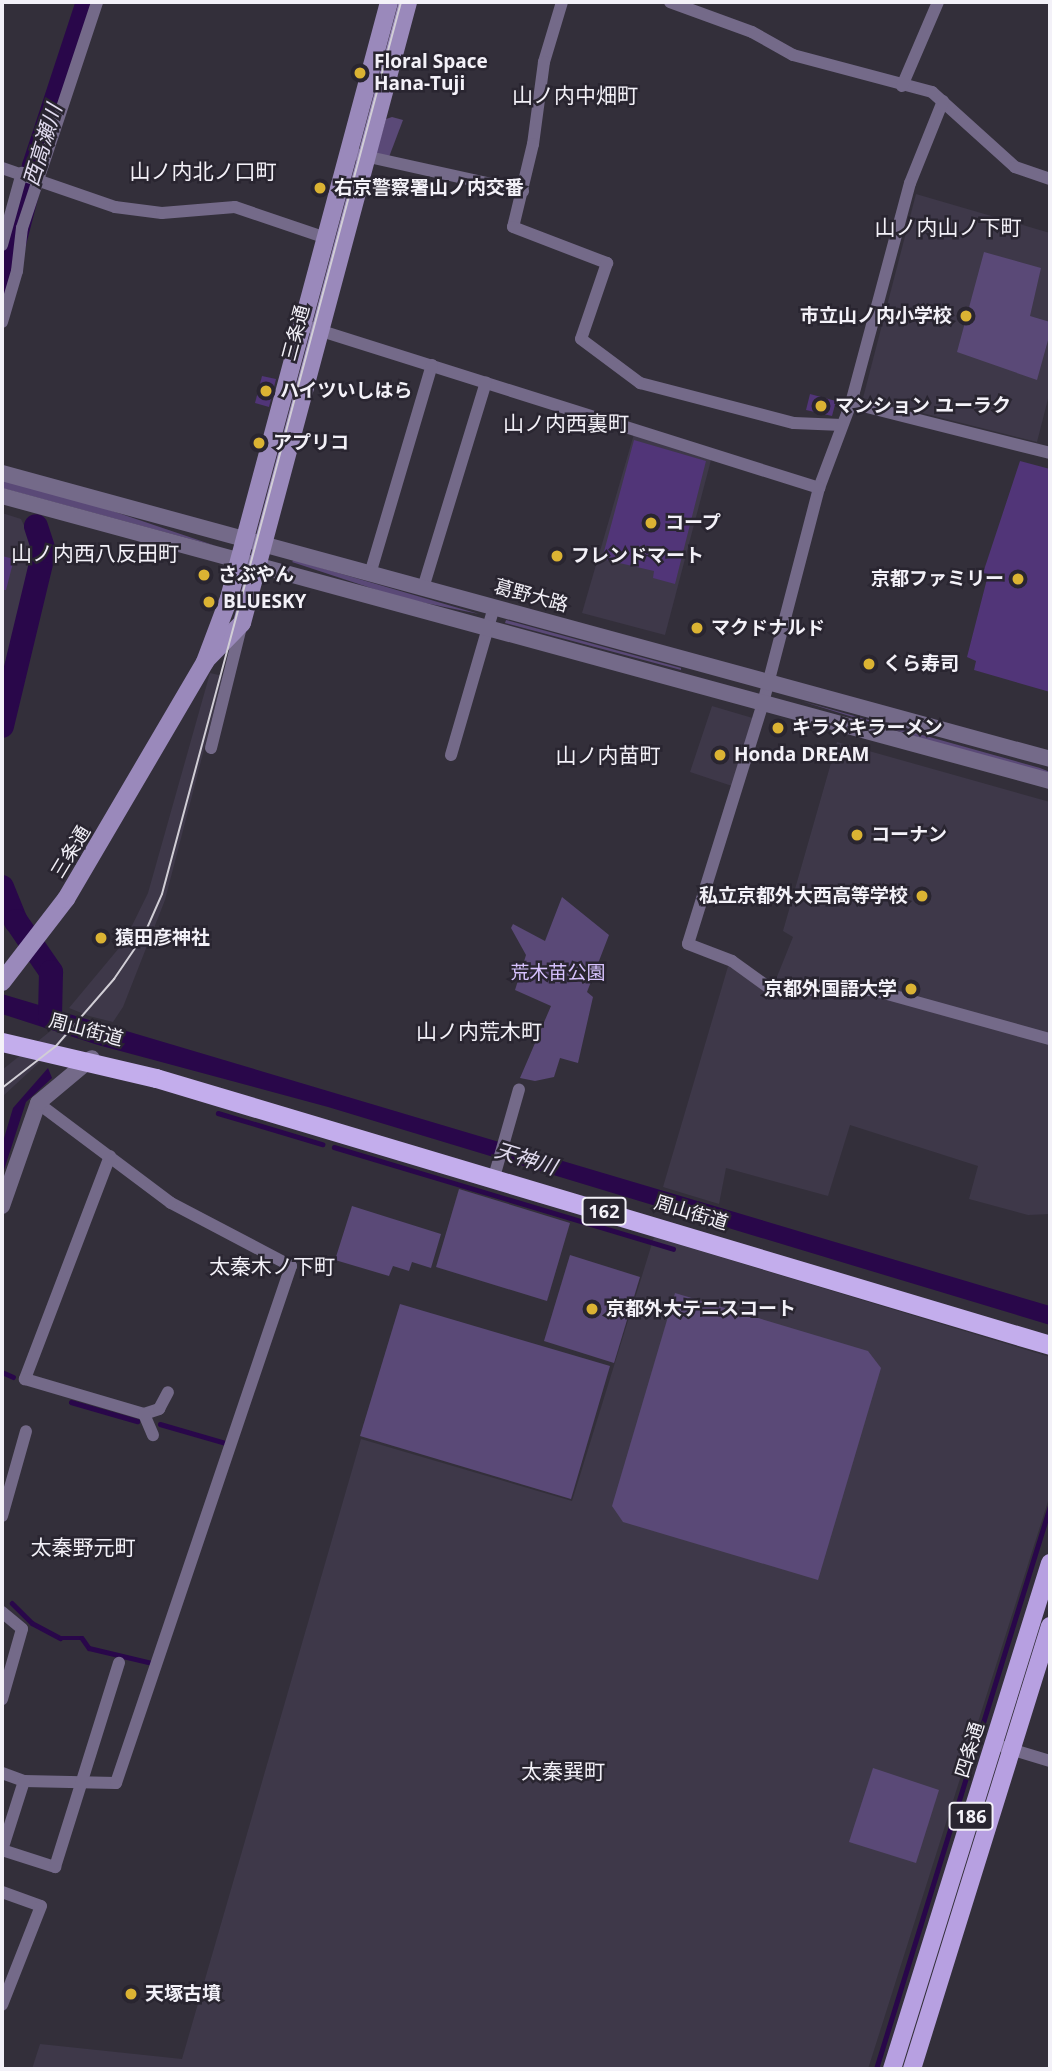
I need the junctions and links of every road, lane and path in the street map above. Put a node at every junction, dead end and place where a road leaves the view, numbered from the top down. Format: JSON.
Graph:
{"nodes":[{"id":1,"x":97,"y":2,"type":"edge"},
{"id":2,"x":389,"y":2,"type":"edge"},
{"id":3,"x":408,"y":2,"type":"edge"},
{"id":4,"x":562,"y":2,"type":"edge"},
{"id":5,"x":670,"y":2,"type":"edge"},
{"id":6,"x":938,"y":2,"type":"edge"},
{"id":7,"x":902,"y":86,"type":"junction"},
{"id":8,"x":943,"y":101,"type":"junction"},
{"id":9,"x":358,"y":155,"type":"junction"},
{"id":10,"x":2,"y":168,"type":"edge"},
{"id":11,"x":22,"y":173,"type":"junction"},
{"id":12,"x":40,"y":177,"type":"junction"},
{"id":13,"x":1050,"y":179,"type":"edge"},
{"id":14,"x":523,"y":191,"type":"junction"},
{"id":15,"x":326,"y":238,"type":"junction"},
{"id":16,"x":2,"y":245,"type":"edge"},
{"id":17,"x":2,"y":322,"type":"edge"},
{"id":18,"x":311,"y":328,"type":"junction"},
{"id":19,"x":432,"y":365,"type":"junction"},
{"id":20,"x":486,"y":383,"type":"junction"},
{"id":21,"x":851,"y":403,"type":"junction"},
{"id":22,"x":842,"y":425,"type":"junction"},
{"id":23,"x":1050,"y":453,"type":"edge"},
{"id":24,"x":2,"y":473,"type":"edge"},
{"id":25,"x":820,"y":488,"type":"junction"},
{"id":26,"x":2,"y":496,"type":"edge"},
{"id":27,"x":245,"y":540,"type":"junction"},
{"id":28,"x":263,"y":544,"type":"junction"},
{"id":29,"x":239,"y":562,"type":"junction"},
{"id":30,"x":257,"y":567,"type":"junction"},
{"id":31,"x":370,"y":574,"type":"junction"},
{"id":32,"x":423,"y":588,"type":"junction"},
{"id":33,"x":494,"y":607,"type":"junction"},
{"id":34,"x":242,"y":623,"type":"junction"},
{"id":35,"x":488,"y":628,"type":"junction"},
{"id":36,"x":205,"y":662,"type":"junction"},
{"id":37,"x":696,"y":662,"type":"junction"},
{"id":38,"x":769,"y":682,"type":"junction"},
{"id":39,"x":690,"y":683,"type":"junction"},
{"id":40,"x":763,"y":703,"type":"junction"},
{"id":41,"x":211,"y":748,"type":"dead end"},
{"id":42,"x":451,"y":755,"type":"dead end"},
{"id":43,"x":1050,"y":759,"type":"edge"},
{"id":44,"x":1050,"y":781,"type":"edge"},
{"id":45,"x":2,"y":982,"type":"edge"},
{"id":46,"x":2,"y":1030,"type":"edge"},
{"id":47,"x":1050,"y":1039,"type":"edge"},
{"id":48,"x":2,"y":1042,"type":"edge"},
{"id":49,"x":61,"y":1053,"type":"junction"},
{"id":50,"x":89,"y":1060,"type":"junction"},
{"id":51,"x":61,"y":1081,"type":"junction"},
{"id":52,"x":519,"y":1089,"type":"dead end"},
{"id":53,"x":43,"y":1106,"type":"junction"},
{"id":54,"x":110,"y":1156,"type":"junction"},
{"id":55,"x":495,"y":1174,"type":"junction"},
{"id":56,"x":2,"y":1206,"type":"edge"},
{"id":57,"x":1050,"y":1345,"type":"edge"},
{"id":58,"x":169,"y":1392,"type":"dead end"},
{"id":59,"x":144,"y":1414,"type":"junction"},
{"id":60,"x":26,"y":1431,"type":"dead end"},
{"id":61,"x":153,"y":1436,"type":"dead end"},
{"id":62,"x":2,"y":1516,"type":"edge"},
{"id":63,"x":1049,"y":1572,"type":"edge"},
{"id":64,"x":2,"y":1612,"type":"edge"},
{"id":65,"x":1050,"y":1626,"type":"edge"},
{"id":66,"x":119,"y":1663,"type":"dead end"},
{"id":67,"x":2,"y":1699,"type":"edge"},
{"id":68,"x":994,"y":1743,"type":"junction"},
{"id":69,"x":1012,"y":1749,"type":"junction"},
{"id":70,"x":1050,"y":1761,"type":"edge"},
{"id":71,"x":2,"y":1773,"type":"edge"},
{"id":72,"x":82,"y":1780,"type":"junction"},
{"id":73,"x":24,"y":1781,"type":"junction"},
{"id":74,"x":2,"y":1892,"type":"edge"},
{"id":75,"x":2,"y":2006,"type":"edge"},
{"id":76,"x":892,"y":2069,"type":"edge"},
{"id":77,"x":912,"y":2069,"type":"edge"}],
"edges":[{"from":1,"to":12,"type":"street"},
{"from":2,"to":9,"type":"main road","name":"三条通"},
{"from":3,"to":9,"type":"main road","name":"三条通"},
{"from":4,"to":14,"type":"street"},
{"from":5,"to":7,"type":"street"},
{"from":6,"to":7,"type":"street"},
{"from":7,"to":8,"type":"street"},
{"from":8,"to":13,"type":"street"},
{"from":8,"to":21,"type":"street"},
{"from":9,"to":14,"type":"street"},
{"from":9,"to":15,"type":"main road","name":"三条通"},
{"from":9,"to":18,"type":"main road","name":"三条通"},
{"from":10,"to":11,"type":"street"},
{"from":11,"to":12,"type":"street"},
{"from":11,"to":16,"type":"street"},
{"from":12,"to":15,"type":"street"},
{"from":12,"to":17,"type":"street"},
{"from":14,"to":22,"type":"street"},
{"from":15,"to":18,"type":"main road","name":"三条通"},
{"from":18,"to":19,"type":"street"},
{"from":18,"to":27,"type":"main road","name":"三条通"},
{"from":18,"to":28,"type":"main road","name":"三条通"},
{"from":19,"to":20,"type":"street"},
{"from":19,"to":31,"type":"street"},
{"from":20,"to":25,"type":"street"},
{"from":20,"to":32,"type":"street"},
{"from":21,"to":22,"type":"street"},
{"from":21,"to":23,"type":"street"},
{"from":22,"to":25,"type":"street"},
{"from":24,"to":27,"type":"street","name":"葛野大路"},
{"from":25,"to":38,"type":"street"},
{"from":26,"to":29,"type":"street"},
{"from":27,"to":28,"type":"street","name":"葛野大路"},
{"from":27,"to":29,"type":"main road","name":"三条通"},
{"from":28,"to":30,"type":"main road","name":"三条通"},
{"from":28,"to":31,"type":"street","name":"葛野大路"},
{"from":29,"to":30,"type":"street"},
{"from":29,"to":36,"type":"main road","name":"三条通"},
{"from":30,"to":34,"type":"main road","name":"三条通"},
{"from":30,"to":35,"type":"street"},
{"from":31,"to":32,"type":"street","name":"葛野大路"},
{"from":32,"to":33,"type":"street","name":"葛野大路"},
{"from":33,"to":35,"type":"street"},
{"from":33,"to":37,"type":"street","name":"葛野大路"},
{"from":34,"to":36,"type":"main road","name":"三条通"},
{"from":34,"to":41,"type":"street"},
{"from":35,"to":39,"type":"street"},
{"from":35,"to":42,"type":"street"},
{"from":36,"to":45,"type":"main road","name":"三条通"},
{"from":37,"to":38,"type":"street","name":"葛野大路"},
{"from":37,"to":39,"type":"street"},
{"from":38,"to":40,"type":"street"},
{"from":38,"to":43,"type":"street","name":"葛野大路"},
{"from":39,"to":40,"type":"street"},
{"from":40,"to":44,"type":"street"},
{"from":40,"to":47,"type":"street"},
{"from":46,"to":49,"type":"highway","name":"周山街道","number":"162"},
{"from":48,"to":49,"type":"highway","name":"周山街道","number":"162"},
{"from":49,"to":50,"type":"highway","name":"周山街道","number":"162"},
{"from":49,"to":51,"type":"street"},
{"from":50,"to":51,"type":"street"},
{"from":50,"to":53,"type":"street"},
{"from":50,"to":55,"type":"highway","name":"周山街道","number":"162"},
{"from":51,"to":53,"type":"street"},
{"from":52,"to":55,"type":"street"},
{"from":53,"to":54,"type":"street"},
{"from":53,"to":56,"type":"street"},
{"from":54,"to":59,"type":"street"},
{"from":54,"to":72,"type":"street"},
{"from":55,"to":57,"type":"highway","name":"周山街道","number":"162"},
{"from":58,"to":59,"type":"street"},
{"from":59,"to":61,"type":"street"},
{"from":60,"to":62,"type":"street"},
{"from":63,"to":68,"type":"main road","name":"四条通","number":"186"},
{"from":64,"to":67,"type":"street"},
{"from":65,"to":69,"type":"main road","name":"四条通","number":"186"},
{"from":66,"to":72,"type":"street"},
{"from":68,"to":69,"type":"street"},
{"from":68,"to":76,"type":"main road","name":"四条通","number":"186"},
{"from":69,"to":70,"type":"street"},
{"from":69,"to":77,"type":"main road","name":"四条通","number":"186"},
{"from":71,"to":73,"type":"street"},
{"from":72,"to":73,"type":"street"},
{"from":72,"to":73,"type":"street"},
{"from":74,"to":75,"type":"street"}]}
